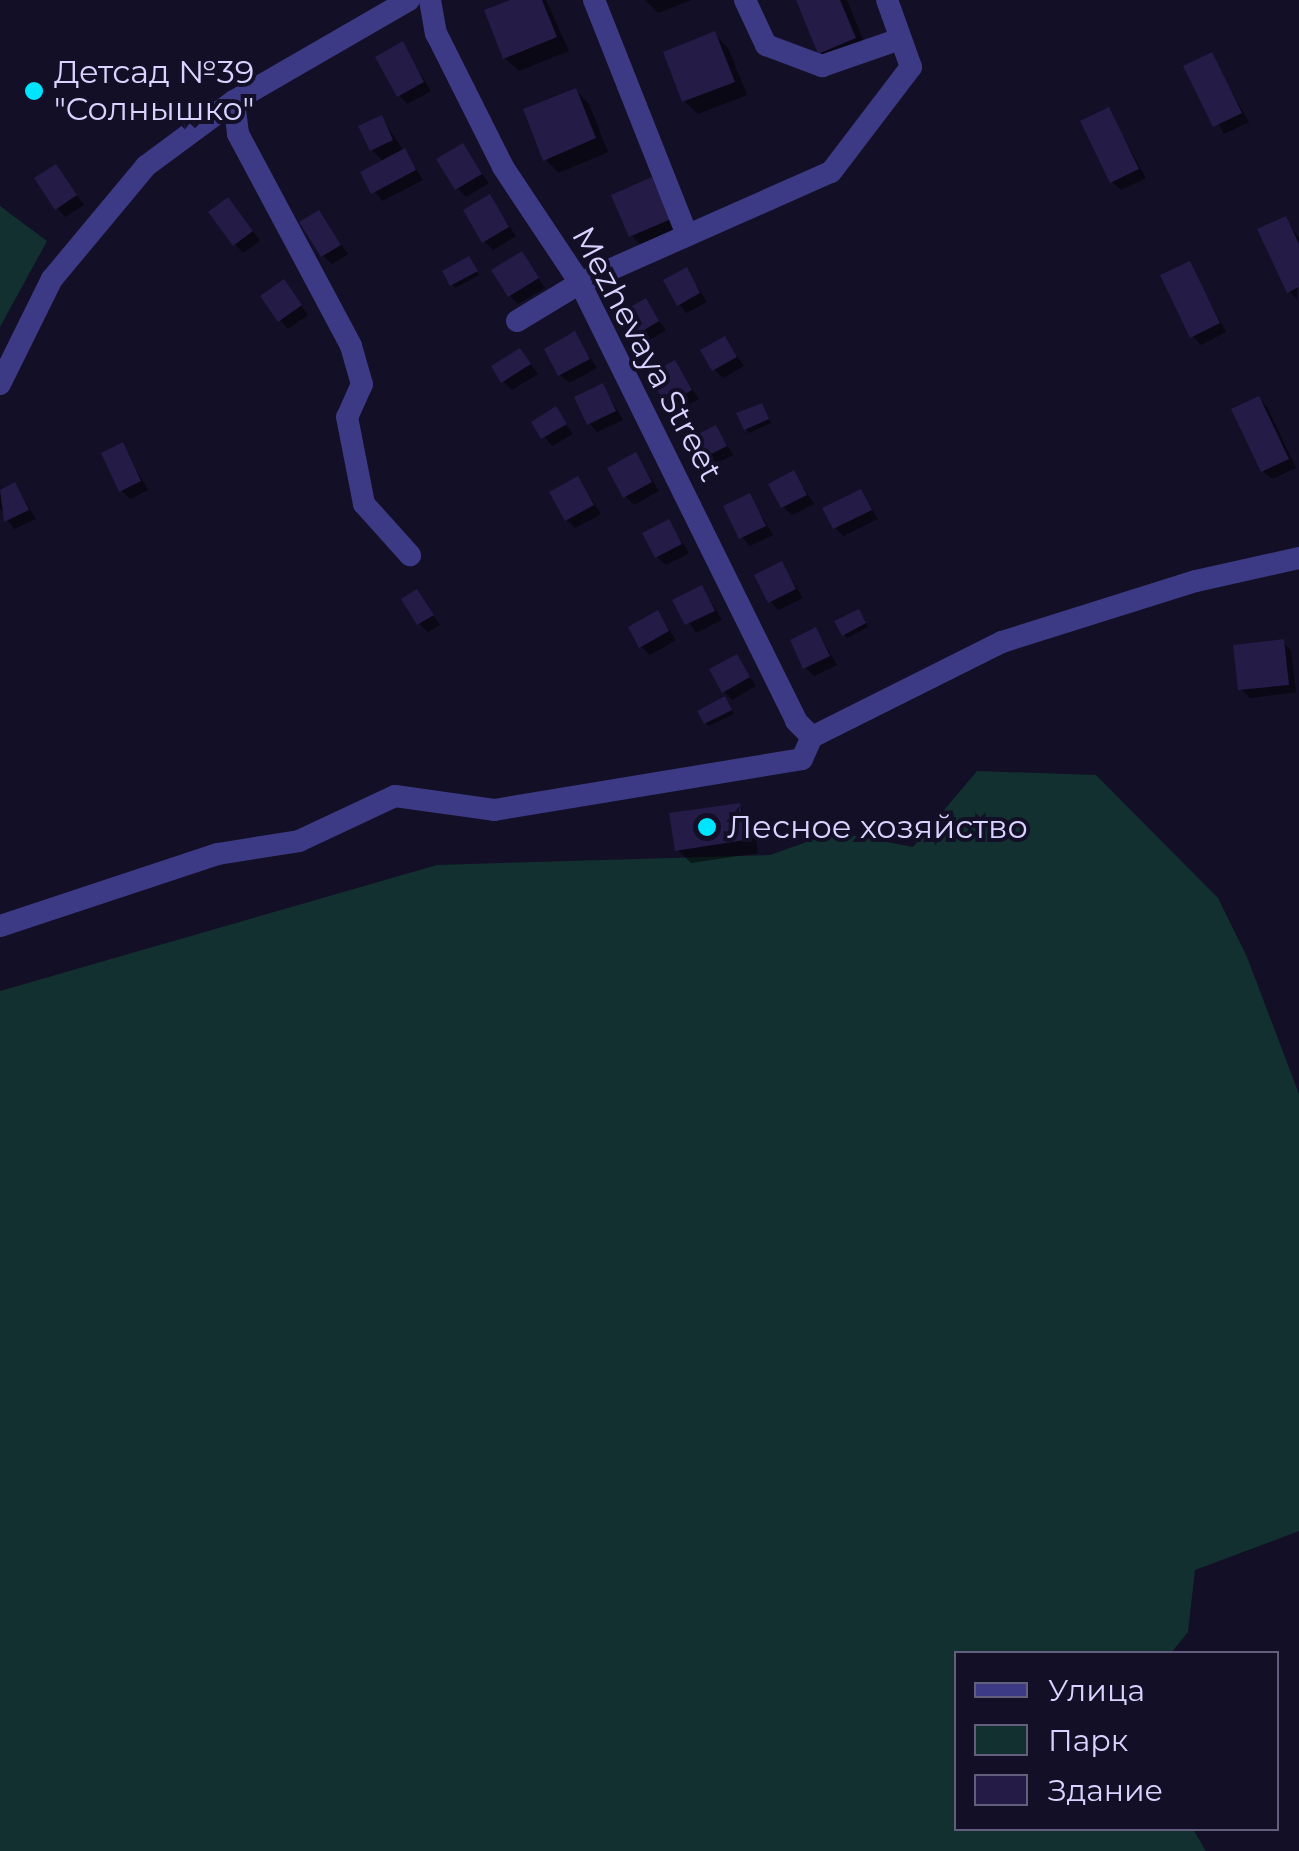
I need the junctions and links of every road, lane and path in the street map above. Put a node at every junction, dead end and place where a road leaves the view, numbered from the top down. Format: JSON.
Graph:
{"nodes":[{"id":1,"x":409,"y":0,"type":"edge"},
{"id":2,"x":430,"y":0,"type":"edge"},
{"id":3,"x":594,"y":0,"type":"edge"},
{"id":4,"x":745,"y":0,"type":"edge"},
{"id":5,"x":886,"y":0,"type":"edge"},
{"id":6,"x":900,"y":39,"type":"junction"},
{"id":7,"x":234,"y":101,"type":"junction"},
{"id":8,"x":687,"y":235,"type":"junction"},
{"id":9,"x":580,"y":283,"type":"junction"},
{"id":10,"x":517,"y":320,"type":"dead end"},
{"id":11,"x":0,"y":384,"type":"edge"},
{"id":12,"x":410,"y":555,"type":"dead end"},
{"id":13,"x":1299,"y":558,"type":"edge"},
{"id":14,"x":812,"y":737,"type":"junction"},
{"id":15,"x":0,"y":926,"type":"edge"}],
"edges":[{"from":1,"to":7,"type":"street"},
{"from":2,"to":9,"type":"street","name":"Mezhevaya Street"},
{"from":3,"to":8,"type":"street"},
{"from":4,"to":6,"type":"street"},
{"from":5,"to":6,"type":"street"},
{"from":6,"to":8,"type":"street"},
{"from":7,"to":11,"type":"street"},
{"from":7,"to":12,"type":"street"},
{"from":8,"to":9,"type":"street"},
{"from":9,"to":10,"type":"street"},
{"from":9,"to":14,"type":"street","name":"Mezhevaya Street"},
{"from":13,"to":14,"type":"street"},
{"from":14,"to":15,"type":"street"}]}
